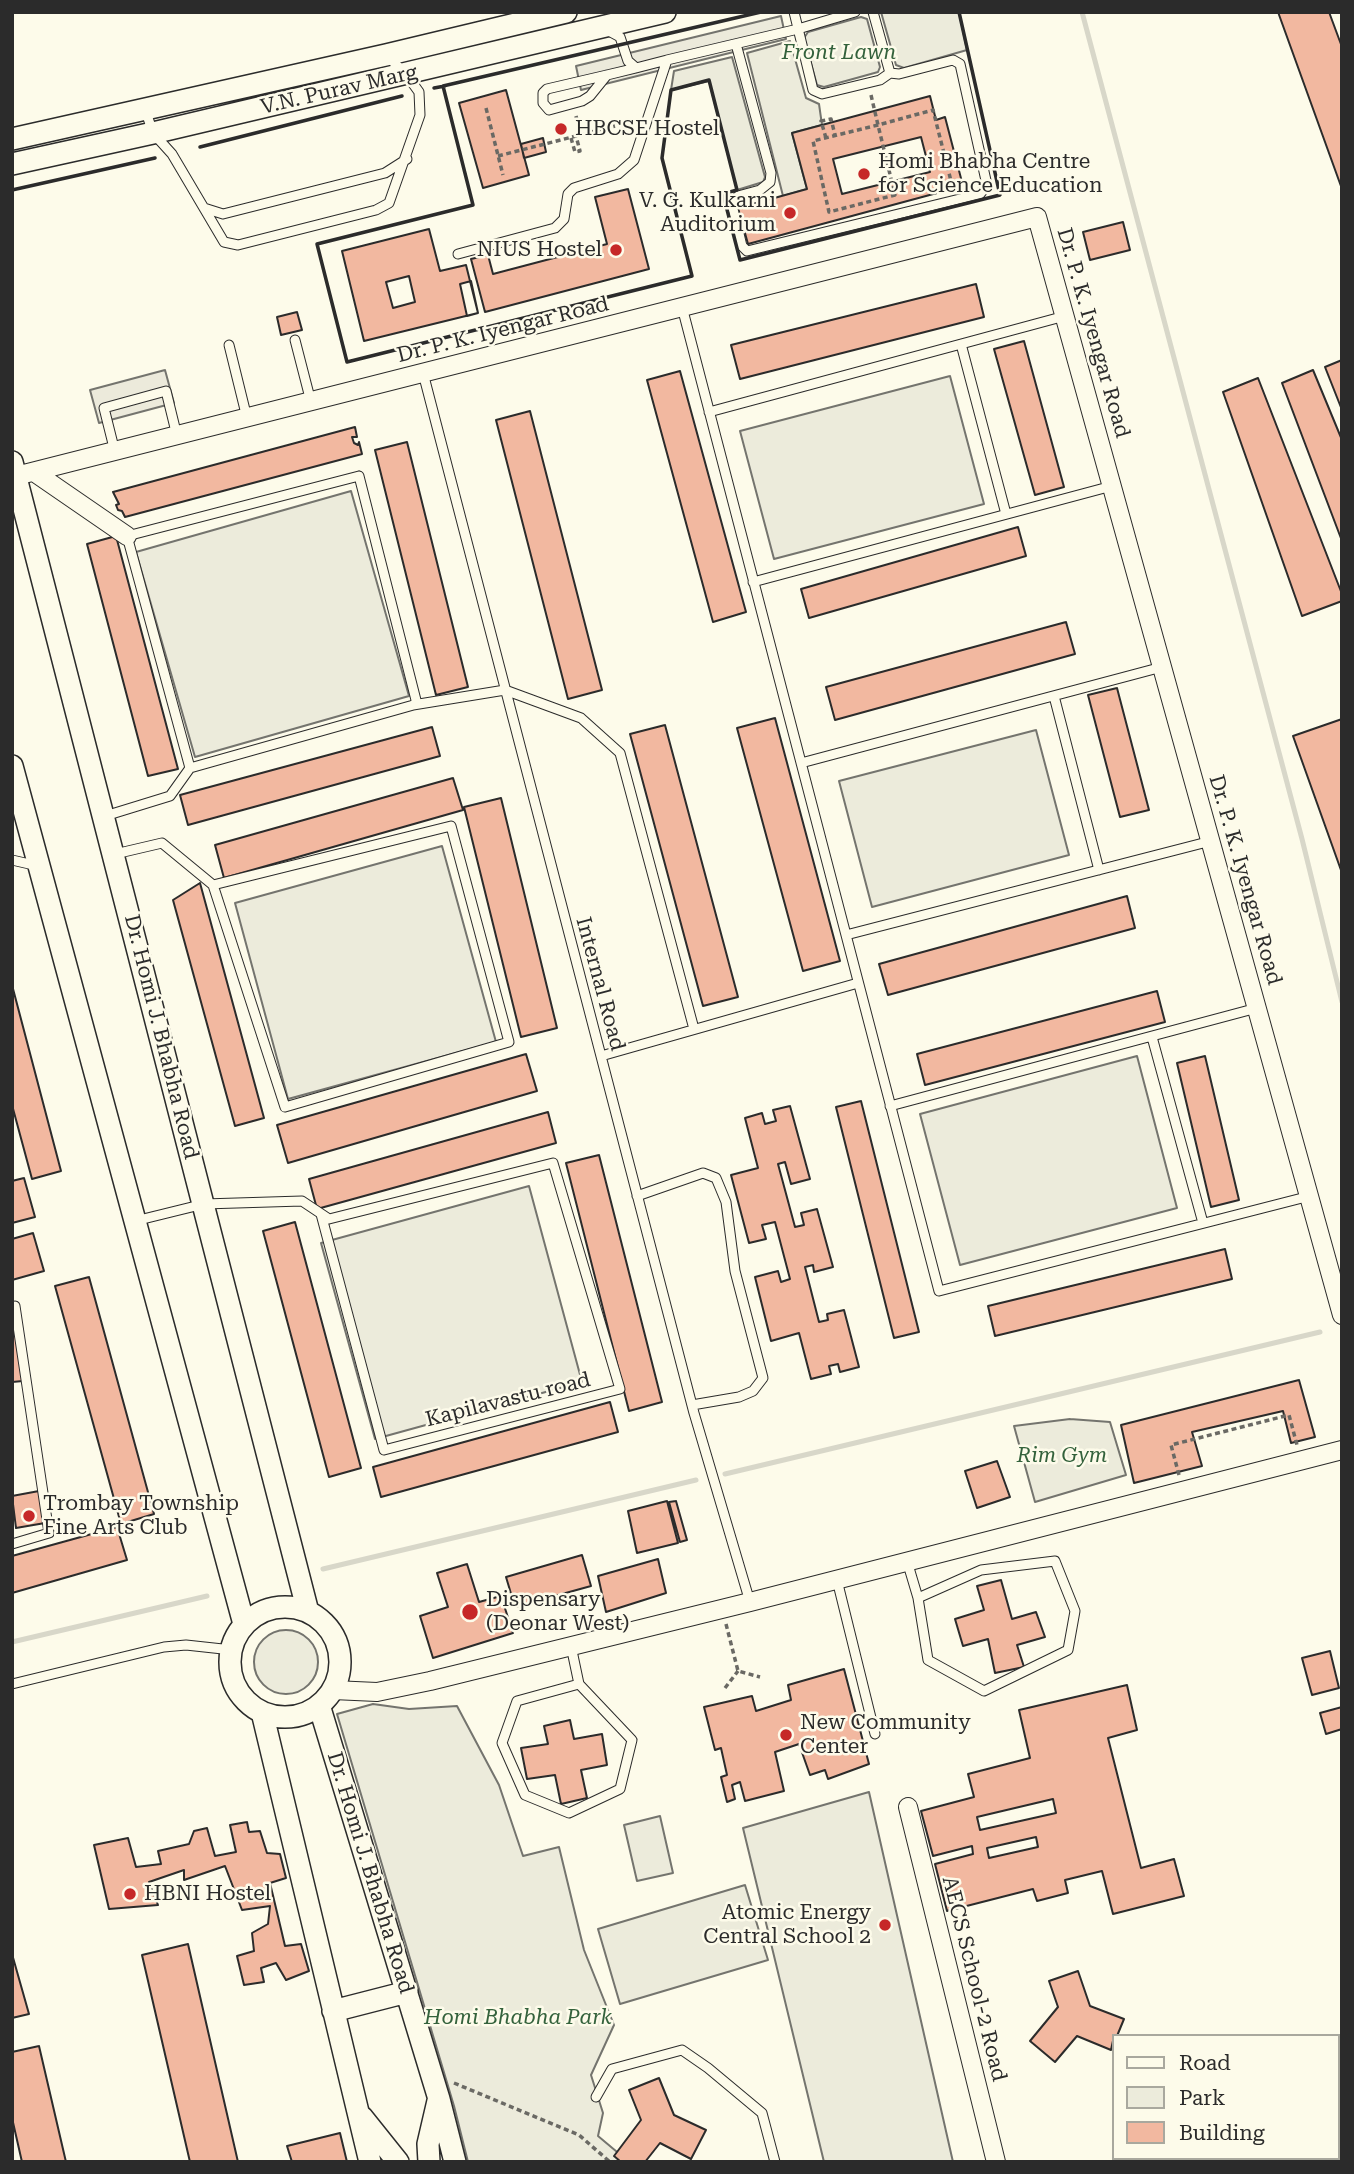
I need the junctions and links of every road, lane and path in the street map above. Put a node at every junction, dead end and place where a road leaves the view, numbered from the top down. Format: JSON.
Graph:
{"nodes":[{"id":1,"x":566,"y":12,"type":"edge"},
{"id":2,"x":665,"y":12,"type":"edge"},
{"id":3,"x":794,"y":12,"type":"edge"},
{"id":4,"x":855,"y":12,"type":"edge"},
{"id":5,"x":873,"y":12,"type":"edge"},
{"id":6,"x":601,"y":27,"type":"junction"},
{"id":7,"x":798,"y":29,"type":"junction"},
{"id":8,"x":736,"y":44,"type":"junction"},
{"id":9,"x":386,"y":55,"type":"junction"},
{"id":10,"x":667,"y":60,"type":"junction"},
{"id":11,"x":636,"y":68,"type":"junction"},
{"id":12,"x":891,"y":73,"type":"junction"},
{"id":13,"x":407,"y":74,"type":"junction"},
{"id":14,"x":607,"y":75,"type":"junction"},
{"id":15,"x":868,"y":83,"type":"junction"},
{"id":16,"x":572,"y":104,"type":"junction"},
{"id":17,"x":486,"y":108,"type":"dead end"},
{"id":18,"x":145,"y":109,"type":"junction"},
{"id":19,"x":878,"y":125,"type":"junction"},
{"id":20,"x":615,"y":126,"type":"dead end"},
{"id":21,"x":153,"y":133,"type":"junction"},
{"id":22,"x":835,"y":135,"type":"junction"},
{"id":23,"x":576,"y":136,"type":"junction"},
{"id":24,"x":826,"y":138,"type":"junction"},
{"id":25,"x":12,"y":139,"type":"edge"},
{"id":26,"x":498,"y":156,"type":"junction"},
{"id":27,"x":407,"y":159,"type":"junction"},
{"id":28,"x":12,"y":164,"type":"edge"},
{"id":29,"x":503,"y":175,"type":"dead end"},
{"id":30,"x":951,"y":181,"type":"dead end"},
{"id":31,"x":204,"y":208,"type":"junction"},
{"id":32,"x":458,"y":254,"type":"dead end"},
{"id":33,"x":682,"y":307,"type":"junction"},
{"id":34,"x":1065,"y":316,"type":"junction"},
{"id":35,"x":295,"y":340,"type":"dead end"},
{"id":36,"x":961,"y":344,"type":"junction"},
{"id":37,"x":229,"y":345,"type":"dead end"},
{"id":38,"x":423,"y":373,"type":"junction"},
{"id":39,"x":311,"y":402,"type":"junction"},
{"id":40,"x":709,"y":412,"type":"junction"},
{"id":41,"x":247,"y":418,"type":"junction"},
{"id":42,"x":177,"y":436,"type":"junction"},
{"id":43,"x":115,"y":452,"type":"junction"},
{"id":44,"x":19,"y":472,"type":"edge"},
{"id":45,"x":1112,"y":486,"type":"junction"},
{"id":46,"x":1006,"y":514,"type":"junction"},
{"id":47,"x":127,"y":536,"type":"junction"},
{"id":48,"x":753,"y":582,"type":"junction"},
{"id":49,"x":1162,"y":667,"type":"junction"},
{"id":50,"x":505,"y":690,"type":"junction"},
{"id":51,"x":1054,"y":696,"type":"junction"},
{"id":52,"x":410,"y":706,"type":"junction"},
{"id":53,"x":801,"y":763,"type":"junction"},
{"id":54,"x":12,"y":766,"type":"edge"},
{"id":55,"x":190,"y":768,"type":"junction"},
{"id":56,"x":105,"y":816,"type":"junction"},
{"id":57,"x":1211,"y":841,"type":"junction"},
{"id":58,"x":115,"y":854,"type":"junction"},
{"id":59,"x":12,"y":860,"type":"edge"},
{"id":60,"x":39,"y":866,"type":"junction"},
{"id":61,"x":1099,"y":870,"type":"junction"},
{"id":62,"x":213,"y":885,"type":"junction"},
{"id":63,"x":846,"y":935,"type":"junction"},
{"id":64,"x":858,"y":983,"type":"junction"},
{"id":65,"x":1257,"y":1008,"type":"junction"},
{"id":66,"x":694,"y":1029,"type":"junction"},
{"id":67,"x":1152,"y":1037,"type":"junction"},
{"id":68,"x":601,"y":1056,"type":"junction"},
{"id":69,"x":891,"y":1106,"type":"junction"},
{"id":70,"x":637,"y":1196,"type":"junction"},
{"id":71,"x":1310,"y":1196,"type":"junction"},
{"id":72,"x":204,"y":1204,"type":"junction"},
{"id":73,"x":321,"y":1213,"type":"junction"},
{"id":74,"x":135,"y":1221,"type":"junction"},
{"id":75,"x":1203,"y":1223,"type":"junction"},
{"id":76,"x":12,"y":1307,"type":"edge"},
{"id":77,"x":1342,"y":1314,"type":"edge"},
{"id":78,"x":692,"y":1405,"type":"junction"},
{"id":79,"x":1299,"y":1450,"type":"dead end"},
{"id":80,"x":1342,"y":1450,"type":"edge"},
{"id":81,"x":1180,"y":1479,"type":"dead end"},
{"id":82,"x":12,"y":1544,"type":"edge"},
{"id":83,"x":907,"y":1561,"type":"junction"},
{"id":84,"x":837,"y":1579,"type":"junction"},
{"id":85,"x":918,"y":1598,"type":"junction"},
{"id":86,"x":750,"y":1602,"type":"junction"},
{"id":87,"x":308,"y":1612,"type":"junction"},
{"id":88,"x":723,"y":1615,"type":"junction"},
{"id":89,"x":244,"y":1624,"type":"junction"},
{"id":90,"x":571,"y":1646,"type":"junction"},
{"id":91,"x":232,"y":1650,"type":"junction"},
{"id":92,"x":738,"y":1671,"type":"junction"},
{"id":93,"x":760,"y":1677,"type":"dead end"},
{"id":94,"x":12,"y":1684,"type":"edge"},
{"id":95,"x":579,"y":1684,"type":"junction"},
{"id":96,"x":725,"y":1688,"type":"dead end"},
{"id":97,"x":326,"y":1698,"type":"junction"},
{"id":98,"x":262,"y":1712,"type":"junction"},
{"id":99,"x":876,"y":1734,"type":"dead end"},
{"id":100,"x":908,"y":1807,"type":"dead end"},
{"id":101,"x":407,"y":1992,"type":"junction"},
{"id":102,"x":333,"y":2011,"type":"junction"},
{"id":103,"x":431,"y":2073,"type":"junction"},
{"id":104,"x":596,"y":2097,"type":"dead end"},
{"id":105,"x":439,"y":2099,"type":"junction"},
{"id":106,"x":357,"y":2110,"type":"junction"},
{"id":107,"x":370,"y":2162,"type":"edge"},
{"id":108,"x":398,"y":2162,"type":"edge"},
{"id":109,"x":429,"y":2162,"type":"edge"},
{"id":110,"x":455,"y":2162,"type":"edge"},
{"id":111,"x":610,"y":2162,"type":"edge"},
{"id":112,"x":775,"y":2162,"type":"edge"},
{"id":113,"x":996,"y":2162,"type":"edge"}],
"edges":[{"from":1,"to":9,"type":"street","name":"V.N. Purav Marg"},
{"from":2,"to":6,"type":"street","name":"V.N. Purav Marg"},
{"from":3,"to":7,"type":"lane"},
{"from":4,"to":7,"type":"lane"},
{"from":5,"to":12,"type":"lane"},
{"from":6,"to":11,"type":"lane"},
{"from":6,"to":13,"type":"street","name":"V.N. Purav Marg"},
{"from":7,"to":8,"type":"lane"},
{"from":7,"to":15,"type":"lane"},
{"from":8,"to":10,"type":"lane"},
{"from":8,"to":12,"type":"lane"},
{"from":9,"to":13,"type":"lane"},
{"from":9,"to":18,"type":"street","name":"V.N. Purav Marg"},
{"from":10,"to":11,"type":"lane"},
{"from":10,"to":32,"type":"lane"},
{"from":11,"to":14,"type":"lane"},
{"from":12,"to":15,"type":"lane"},
{"from":13,"to":21,"type":"street","name":"V.N. Purav Marg"},
{"from":13,"to":27,"type":"lane"},
{"from":14,"to":16,"type":"lane"},
{"from":14,"to":16,"type":"lane"},
{"from":15,"to":19,"type":"path"},
{"from":16,"to":23,"type":"path"},
{"from":17,"to":26,"type":"path"},
{"from":18,"to":21,"type":"lane"},
{"from":18,"to":25,"type":"street","name":"V.N. Purav Marg"},
{"from":19,"to":22,"type":"path"},
{"from":19,"to":24,"type":"path"},
{"from":19,"to":30,"type":"path"},
{"from":20,"to":23,"type":"path"},
{"from":21,"to":28,"type":"street","name":"V.N. Purav Marg"},
{"from":21,"to":31,"type":"lane"},
{"from":22,"to":24,"type":"path"},
{"from":22,"to":24,"type":"path"},
{"from":23,"to":26,"type":"path"},
{"from":26,"to":29,"type":"path"},
{"from":27,"to":31,"type":"lane"},
{"from":27,"to":31,"type":"lane"},
{"from":33,"to":34,"type":"street","name":"Dr. P. K. Iyengar Road"},
{"from":33,"to":38,"type":"street","name":"Dr. P. K. Iyengar Road"},
{"from":33,"to":40,"type":"lane"},
{"from":34,"to":36,"type":"lane"},
{"from":34,"to":45,"type":"street","name":"Dr. P. K. Iyengar Road"},
{"from":35,"to":39,"type":"lane"},
{"from":36,"to":40,"type":"lane"},
{"from":36,"to":46,"type":"lane"},
{"from":37,"to":41,"type":"lane"},
{"from":38,"to":39,"type":"street","name":"Dr. P. K. Iyengar Road"},
{"from":38,"to":50,"type":"lane","name":"Internal Road"},
{"from":39,"to":41,"type":"street","name":"Dr. P. K. Iyengar Road"},
{"from":40,"to":48,"type":"lane"},
{"from":41,"to":42,"type":"street","name":"Dr. P. K. Iyengar Road"},
{"from":42,"to":43,"type":"street","name":"Dr. P. K. Iyengar Road"},
{"from":42,"to":43,"type":"lane"},
{"from":43,"to":44,"type":"street","name":"Dr. P. K. Iyengar Road"},
{"from":44,"to":47,"type":"street"},
{"from":44,"to":56,"type":"street","name":"Dr. Homi J. Bhabha Road"},
{"from":45,"to":46,"type":"lane"},
{"from":45,"to":49,"type":"street","name":"Dr. P. K. Iyengar Road"},
{"from":46,"to":48,"type":"lane"},
{"from":47,"to":52,"type":"lane"},
{"from":47,"to":55,"type":"lane"},
{"from":48,"to":53,"type":"lane"},
{"from":49,"to":51,"type":"lane"},
{"from":49,"to":57,"type":"street","name":"Dr. P. K. Iyengar Road"},
{"from":50,"to":52,"type":"lane"},
{"from":50,"to":66,"type":"lane"},
{"from":50,"to":68,"type":"lane","name":"Internal Road"},
{"from":51,"to":53,"type":"lane"},
{"from":51,"to":61,"type":"lane"},
{"from":52,"to":55,"type":"lane"},
{"from":53,"to":63,"type":"lane"},
{"from":54,"to":60,"type":"street"},
{"from":55,"to":56,"type":"lane"},
{"from":56,"to":58,"type":"street","name":"Dr. Homi J. Bhabha Road"},
{"from":57,"to":61,"type":"lane"},
{"from":57,"to":65,"type":"street","name":"Dr. P. K. Iyengar Road"},
{"from":58,"to":62,"type":"lane"},
{"from":58,"to":72,"type":"street","name":"Dr. Homi J. Bhabha Road"},
{"from":59,"to":60,"type":"lane"},
{"from":60,"to":74,"type":"street"},
{"from":61,"to":63,"type":"lane"},
{"from":62,"to":62,"type":"lane"},
{"from":63,"to":64,"type":"lane"},
{"from":64,"to":66,"type":"lane"},
{"from":64,"to":69,"type":"lane"},
{"from":65,"to":67,"type":"lane"},
{"from":65,"to":71,"type":"street","name":"Dr. P. K. Iyengar Road"},
{"from":66,"to":68,"type":"lane"},
{"from":67,"to":69,"type":"lane"},
{"from":67,"to":75,"type":"lane"},
{"from":68,"to":70,"type":"lane","name":"Internal Road"},
{"from":69,"to":75,"type":"lane"},
{"from":70,"to":78,"type":"lane","name":"Internal Road"},
{"from":70,"to":78,"type":"lane"},
{"from":71,"to":75,"type":"lane"},
{"from":71,"to":77,"type":"street","name":"Dr. P. K. Iyengar Road"},
{"from":72,"to":73,"type":"lane","name":"Kapilavastu road"},
{"from":72,"to":74,"type":"lane","name":"Kapilavastu road"},
{"from":72,"to":87,"type":"street","name":"Dr. Homi J. Bhabha Road"},
{"from":73,"to":73,"type":"lane","name":"Kapilavastu road"},
{"from":74,"to":89,"type":"street"},
{"from":76,"to":82,"type":"lane"},
{"from":78,"to":86,"type":"lane","name":"Internal Road"},
{"from":79,"to":81,"type":"path"},
{"from":80,"to":83,"type":"street"},
{"from":83,"to":84,"type":"street"},
{"from":83,"to":85,"type":"lane"},
{"from":84,"to":86,"type":"street"},
{"from":84,"to":99,"type":"lane"},
{"from":85,"to":85,"type":"lane"},
{"from":86,"to":88,"type":"street"},
{"from":87,"to":89,"type":"street"},
{"from":87,"to":97,"type":"street"},
{"from":88,"to":90,"type":"street"},
{"from":88,"to":92,"type":"path"},
{"from":89,"to":91,"type":"street"},
{"from":90,"to":95,"type":"lane"},
{"from":90,"to":97,"type":"street"},
{"from":91,"to":94,"type":"lane"},
{"from":91,"to":98,"type":"street"},
{"from":92,"to":93,"type":"path"},
{"from":92,"to":96,"type":"path"},
{"from":95,"to":95,"type":"lane"},
{"from":97,"to":98,"type":"street"},
{"from":97,"to":101,"type":"street","name":"Dr. Homi J. Bhabha Road"},
{"from":98,"to":102,"type":"street"},
{"from":100,"to":113,"type":"street","name":"AECS School-2 Road"},
{"from":101,"to":102,"type":"street"},
{"from":101,"to":103,"type":"street","name":"Dr. Homi J. Bhabha Road"},
{"from":102,"to":106,"type":"street"},
{"from":103,"to":105,"type":"street","name":"Dr. Homi J. Bhabha Road"},
{"from":103,"to":111,"type":"path"},
{"from":104,"to":112,"type":"lane"},
{"from":105,"to":109,"type":"street"},
{"from":105,"to":110,"type":"street","name":"Dr. Homi J. Bhabha Road"},
{"from":106,"to":107,"type":"street"},
{"from":106,"to":108,"type":"street"}]}
